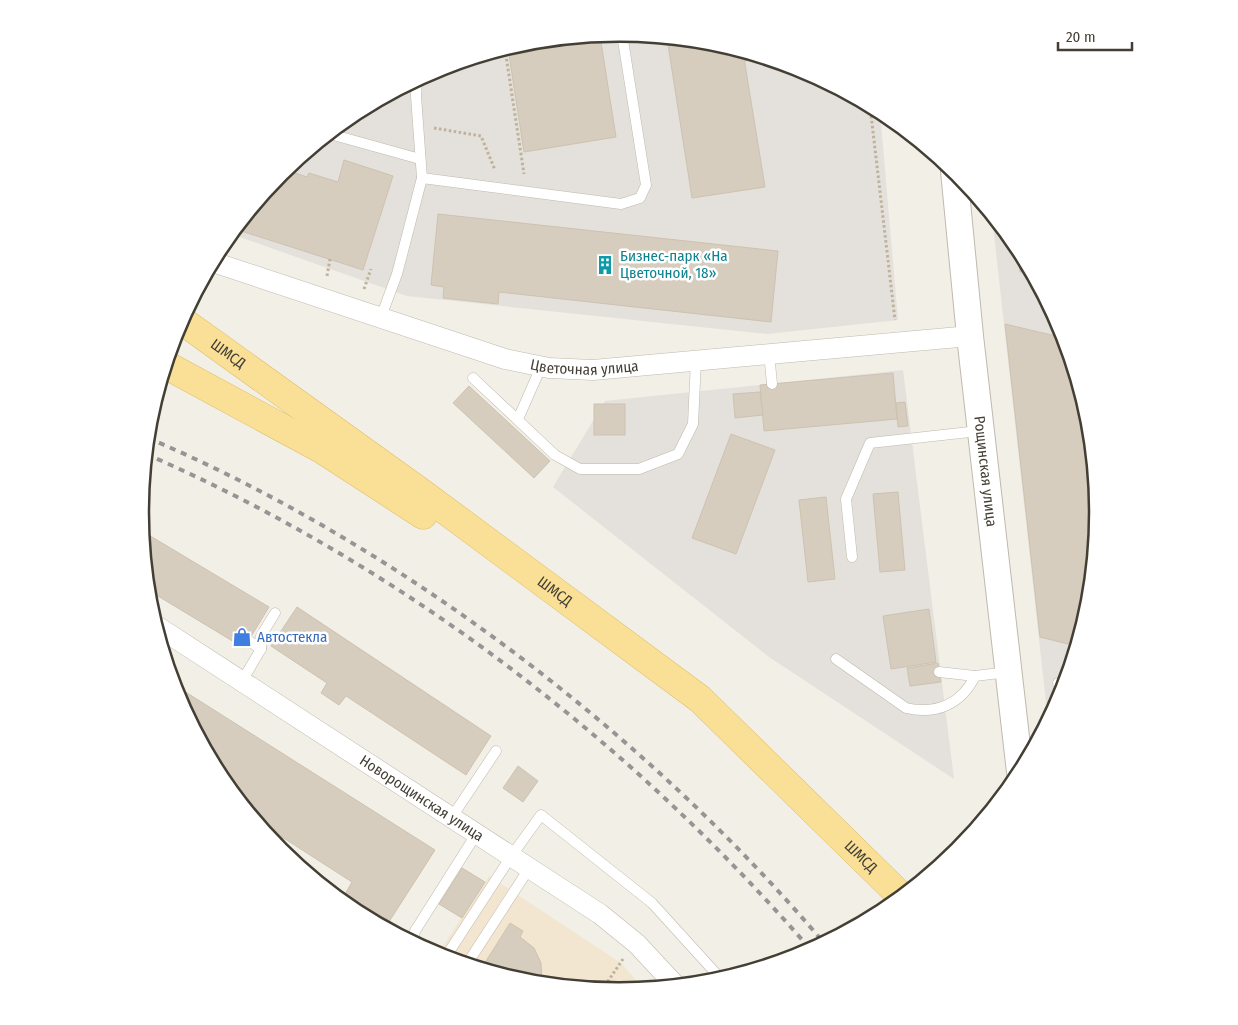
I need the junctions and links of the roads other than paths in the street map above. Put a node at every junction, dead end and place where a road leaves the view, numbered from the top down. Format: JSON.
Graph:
{"nodes":[{"id":1,"x":623,"y":42,"type":"edge"},
{"id":2,"x":417,"y":88,"type":"edge"},
{"id":3,"x":338,"y":136,"type":"edge"},
{"id":4,"x":420,"y":159,"type":"junction"},
{"id":5,"x":422,"y":178,"type":"junction"},
{"id":6,"x":955,"y":185,"type":"edge"},
{"id":7,"x":220,"y":264,"type":"edge"},
{"id":8,"x":381,"y":317,"type":"junction"},
{"id":9,"x":189,"y":325,"type":"edge"},
{"id":10,"x":970,"y":336,"type":"junction"},
{"id":11,"x":769,"y":353,"type":"junction"},
{"id":12,"x":696,"y":360,"type":"junction"},
{"id":13,"x":541,"y":367,"type":"junction"},
{"id":14,"x":172,"y":368,"type":"edge"},
{"id":15,"x":473,"y":378,"type":"dead end"},
{"id":16,"x":772,"y":384,"type":"dead end"},
{"id":17,"x":518,"y":419,"type":"junction"},
{"id":18,"x":981,"y":431,"type":"junction"},
{"id":19,"x":852,"y":557,"type":"dead end"},
{"id":20,"x":275,"y":613,"type":"dead end"},
{"id":21,"x":164,"y":631,"type":"edge"},
{"id":22,"x":248,"y":641,"type":"dead end"},
{"id":23,"x":261,"y":649,"type":"junction"},
{"id":24,"x":836,"y":659,"type":"dead end"},
{"id":25,"x":939,"y":672,"type":"dead end"},
{"id":26,"x":1008,"y":672,"type":"junction"},
{"id":27,"x":975,"y":676,"type":"junction"},
{"id":28,"x":242,"y":681,"type":"junction"},
{"id":29,"x":496,"y":751,"type":"dead end"},
{"id":30,"x":1019,"y":760,"type":"edge"},
{"id":31,"x":452,"y":817,"type":"junction"},
{"id":32,"x":477,"y":833,"type":"junction"},
{"id":33,"x":512,"y":855,"type":"junction"},
{"id":34,"x":530,"y":867,"type":"junction"},
{"id":35,"x":896,"y":891,"type":"edge"},
{"id":36,"x":887,"y":898,"type":"edge"},
{"id":37,"x":415,"y":936,"type":"edge"},
{"id":38,"x":450,"y":951,"type":"edge"},
{"id":39,"x":470,"y":959,"type":"edge"},
{"id":40,"x":715,"y":972,"type":"edge"},
{"id":41,"x":670,"y":979,"type":"edge"}],
"edges":[{"from":1,"to":5,"type":"lane"},
{"from":2,"to":4,"type":"lane"},
{"from":3,"to":4,"type":"lane"},
{"from":4,"to":5,"type":"lane"},
{"from":5,"to":8,"type":"lane"},
{"from":6,"to":10,"type":"street","name":"Рощинская улица"},
{"from":7,"to":8,"type":"street","name":"Цветочная улица"},
{"from":8,"to":13,"type":"street","name":"Цветочная улица"},
{"from":9,"to":35,"type":"main road","name":"ШМСД"},
{"from":10,"to":11,"type":"street","name":"Цветочная улица"},
{"from":10,"to":18,"type":"street","name":"Рощинская улица"},
{"from":11,"to":12,"type":"street","name":"Цветочная улица"},
{"from":11,"to":16,"type":"lane"},
{"from":12,"to":13,"type":"street","name":"Цветочная улица"},
{"from":12,"to":17,"type":"lane"},
{"from":13,"to":17,"type":"lane"},
{"from":14,"to":36,"type":"main road","name":"ШМСД"},
{"from":15,"to":17,"type":"lane"},
{"from":18,"to":19,"type":"lane"},
{"from":18,"to":26,"type":"street","name":"Рощинская улица"},
{"from":20,"to":23,"type":"lane"},
{"from":21,"to":28,"type":"street","name":"Новорощинская улица"},
{"from":22,"to":23,"type":"lane"},
{"from":23,"to":28,"type":"lane"},
{"from":24,"to":27,"type":"lane"},
{"from":25,"to":27,"type":"lane"},
{"from":26,"to":27,"type":"lane"},
{"from":26,"to":30,"type":"street","name":"Рощинская улица"},
{"from":28,"to":31,"type":"street","name":"Новорощинская улица"},
{"from":29,"to":31,"type":"lane"},
{"from":31,"to":32,"type":"street","name":"Новорощинская улица"},
{"from":32,"to":33,"type":"street","name":"Новорощинская улица"},
{"from":32,"to":37,"type":"lane"},
{"from":33,"to":34,"type":"street","name":"Новорощинская улица"},
{"from":33,"to":38,"type":"lane"},
{"from":33,"to":40,"type":"lane"},
{"from":34,"to":39,"type":"lane"},
{"from":34,"to":41,"type":"street","name":"Новорощинская улица"}]}
